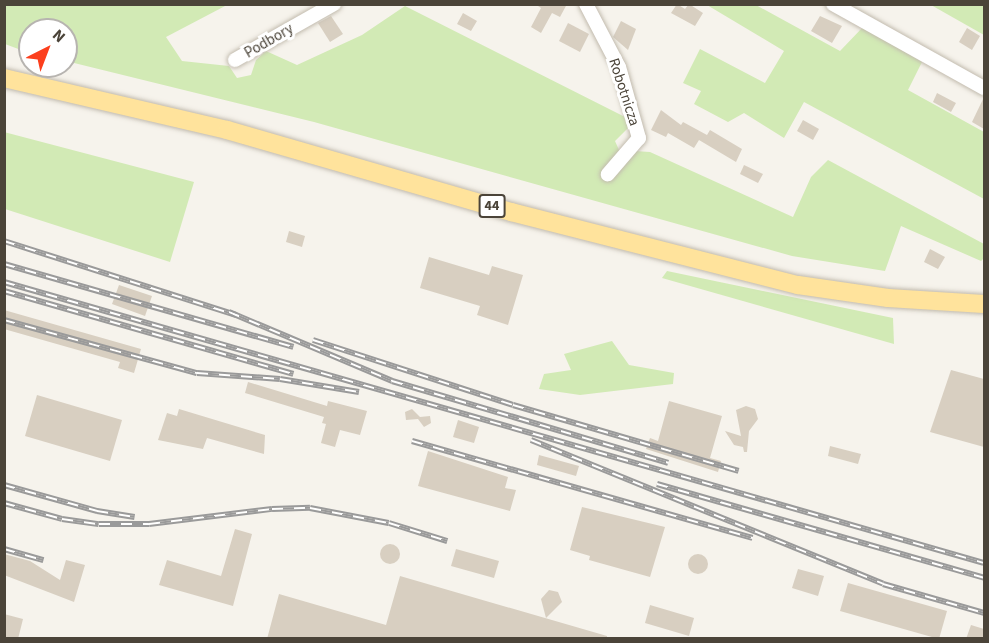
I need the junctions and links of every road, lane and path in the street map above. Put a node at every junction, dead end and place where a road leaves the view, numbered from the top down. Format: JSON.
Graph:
{"nodes":[{"id":1,"x":334,"y":4,"type":"edge"},
{"id":2,"x":586,"y":4,"type":"edge"},
{"id":3,"x":833,"y":4,"type":"edge"},
{"id":4,"x":235,"y":60,"type":"dead end"},
{"id":5,"x":4,"y":78,"type":"edge"},
{"id":6,"x":984,"y":88,"type":"edge"},
{"id":7,"x":608,"y":174,"type":"dead end"},
{"id":8,"x":984,"y":304,"type":"edge"}],
"edges":[{"from":1,"to":4,"type":"street","name":"Podbory"},
{"from":2,"to":7,"type":"street","name":"Robotnicza"},
{"from":3,"to":6,"type":"street"},
{"from":5,"to":8,"type":"main road","number":"44"}]}
